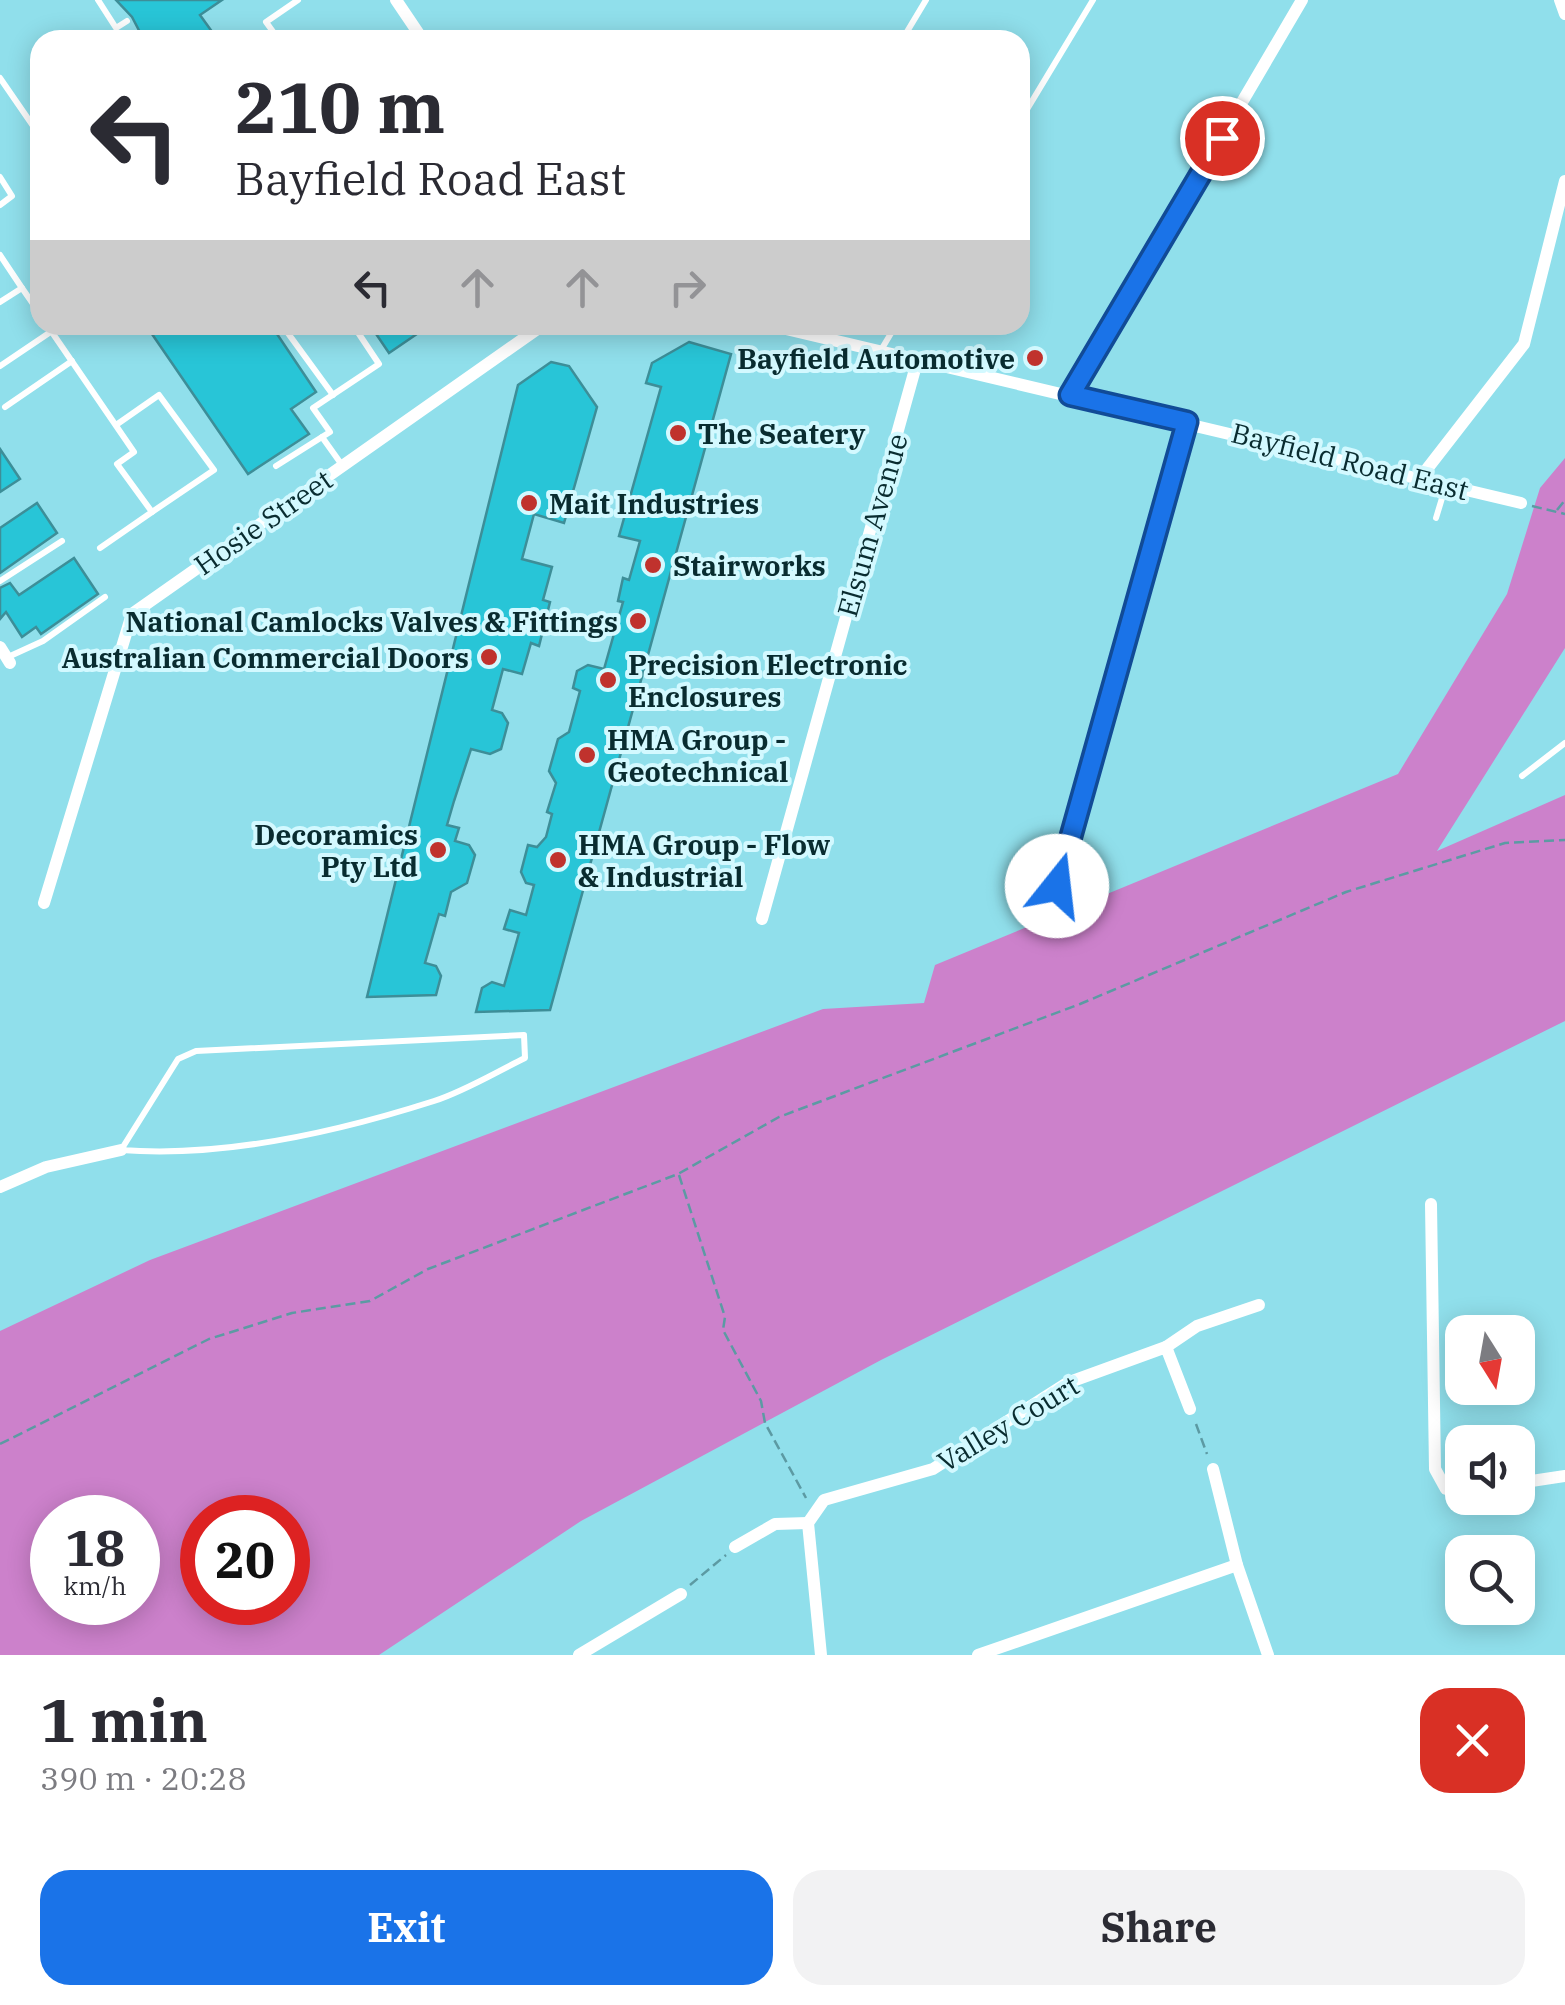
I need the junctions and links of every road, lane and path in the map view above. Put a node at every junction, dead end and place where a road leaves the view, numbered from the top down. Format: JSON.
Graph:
{"nodes":[{"id":1,"x":98,"y":0,"type":"edge"},
{"id":2,"x":298,"y":0,"type":"edge"},
{"id":3,"x":396,"y":0,"type":"edge"},
{"id":4,"x":926,"y":0,"type":"edge"},
{"id":5,"x":1093,"y":0,"type":"edge"},
{"id":6,"x":1302,"y":0,"type":"edge"},
{"id":7,"x":1560,"y":0,"type":"edge"},
{"id":8,"x":1565,"y":14,"type":"edge"},
{"id":9,"x":127,"y":21,"type":"dead end"},
{"id":10,"x":271,"y":30,"type":"edge"},
{"id":11,"x":416,"y":30,"type":"edge"},
{"id":12,"x":908,"y":30,"type":"edge"},
{"id":13,"x":0,"y":78,"type":"edge"},
{"id":14,"x":1030,"y":104,"type":"edge"},
{"id":15,"x":30,"y":122,"type":"edge"},
{"id":16,"x":0,"y":178,"type":"edge"},
{"id":17,"x":1565,"y":181,"type":"edge"},
{"id":18,"x":0,"y":205,"type":"edge"},
{"id":19,"x":0,"y":255,"type":"edge"},
{"id":20,"x":22,"y":288,"type":"junction"},
{"id":21,"x":30,"y":300,"type":"edge"},
{"id":22,"x":0,"y":302,"type":"edge"},
{"id":23,"x":40,"y":335,"type":"edge"},
{"id":24,"x":54,"y":335,"type":"edge"},
{"id":25,"x":289,"y":335,"type":"edge"},
{"id":26,"x":360,"y":335,"type":"edge"},
{"id":27,"x":528,"y":335,"type":"edge"},
{"id":28,"x":810,"y":335,"type":"edge"},
{"id":29,"x":890,"y":335,"type":"edge"},
{"id":30,"x":880,"y":352,"type":"junction"},
{"id":31,"x":72,"y":361,"type":"junction"},
{"id":32,"x":917,"y":362,"type":"junction"},
{"id":33,"x":0,"y":366,"type":"edge"},
{"id":34,"x":333,"y":394,"type":"junction"},
{"id":35,"x":1070,"y":395,"type":"junction"},
{"id":36,"x":5,"y":406,"type":"dead end"},
{"id":37,"x":1187,"y":422,"type":"junction"},
{"id":38,"x":116,"y":426,"type":"junction"},
{"id":39,"x":322,"y":437,"type":"junction"},
{"id":40,"x":276,"y":466,"type":"dead end"},
{"id":41,"x":343,"y":466,"type":"junction"},
{"id":42,"x":1420,"y":478,"type":"junction"},
{"id":43,"x":1446,"y":484,"type":"junction"},
{"id":44,"x":1565,"y":500,"type":"edge"},
{"id":45,"x":1522,"y":503,"type":"joint"},
{"id":46,"x":152,"y":512,"type":"junction"},
{"id":47,"x":1556,"y":512,"type":"junction"},
{"id":48,"x":1565,"y":514,"type":"edge"},
{"id":49,"x":1436,"y":518,"type":"dead end"},
{"id":50,"x":62,"y":541,"type":"dead end"},
{"id":51,"x":100,"y":548,"type":"dead end"},
{"id":52,"x":0,"y":581,"type":"edge"},
{"id":53,"x":105,"y":597,"type":"dead end"},
{"id":54,"x":6,"y":656,"type":"edge"},
{"id":55,"x":1565,"y":743,"type":"edge"},
{"id":56,"x":1522,"y":776,"type":"dead end"},
{"id":57,"x":1565,"y":840,"type":"edge"},
{"id":58,"x":1017,"y":900,"type":"dead end"},
{"id":59,"x":44,"y":903,"type":"dead end"},
{"id":60,"x":762,"y":919,"type":"dead end"},
{"id":61,"x":121,"y":1150,"type":"junction"},
{"id":62,"x":678,"y":1174,"type":"junction"},
{"id":63,"x":0,"y":1187,"type":"edge"},
{"id":64,"x":1431,"y":1204,"type":"dead end"},
{"id":65,"x":1259,"y":1305,"type":"dead end"},
{"id":66,"x":1166,"y":1347,"type":"junction"},
{"id":67,"x":1190,"y":1409,"type":"joint"},
{"id":68,"x":0,"y":1444,"type":"edge"},
{"id":69,"x":1213,"y":1469,"type":"joint"},
{"id":70,"x":1565,"y":1476,"type":"edge"},
{"id":71,"x":1535,"y":1481,"type":"edge"},
{"id":72,"x":1445,"y":1487,"type":"edge"},
{"id":73,"x":811,"y":1517,"type":"junction"},
{"id":74,"x":735,"y":1547,"type":"joint"},
{"id":75,"x":1237,"y":1564,"type":"junction"},
{"id":76,"x":680,"y":1594,"type":"joint"},
{"id":77,"x":601,"y":1650,"type":"edge"},
{"id":78,"x":580,"y":1655,"type":"edge"},
{"id":79,"x":821,"y":1655,"type":"edge"},
{"id":80,"x":978,"y":1655,"type":"edge"},
{"id":81,"x":1268,"y":1655,"type":"edge"}],
"edges":[{"from":1,"to":9,"type":"lane"},
{"from":2,"to":10,"type":"lane"},
{"from":3,"to":11,"type":"street"},
{"from":4,"to":12,"type":"lane"},
{"from":5,"to":14,"type":"lane"},
{"from":6,"to":35,"type":"street"},
{"from":7,"to":8,"type":"street"},
{"from":13,"to":15,"type":"lane"},
{"from":16,"to":18,"type":"lane"},
{"from":17,"to":42,"type":"street"},
{"from":19,"to":20,"type":"lane"},
{"from":20,"to":21,"type":"lane"},
{"from":20,"to":22,"type":"lane"},
{"from":23,"to":33,"type":"lane"},
{"from":24,"to":31,"type":"lane"},
{"from":25,"to":34,"type":"lane"},
{"from":26,"to":34,"type":"lane"},
{"from":27,"to":41,"type":"street","name":"Hosie Street"},
{"from":28,"to":30,"type":"street","name":"Bayfield Road East"},
{"from":29,"to":30,"type":"lane"},
{"from":30,"to":32,"type":"street","name":"Bayfield Road East"},
{"from":31,"to":36,"type":"lane"},
{"from":31,"to":38,"type":"lane"},
{"from":32,"to":35,"type":"street","name":"Bayfield Road East"},
{"from":32,"to":60,"type":"street","name":"Elsum Avenue"},
{"from":34,"to":39,"type":"lane"},
{"from":35,"to":37,"type":"street","name":"Bayfield Road East"},
{"from":37,"to":42,"type":"street","name":"Bayfield Road East"},
{"from":37,"to":58,"type":"lane"},
{"from":38,"to":46,"type":"lane"},
{"from":38,"to":46,"type":"lane"},
{"from":39,"to":40,"type":"lane"},
{"from":39,"to":41,"type":"lane"},
{"from":41,"to":59,"type":"street","name":"Hosie Street"},
{"from":42,"to":43,"type":"street","name":"Bayfield Road East"},
{"from":43,"to":45,"type":"street","name":"Bayfield Road East"},
{"from":43,"to":49,"type":"lane"},
{"from":44,"to":47,"type":"path"},
{"from":45,"to":47,"type":"path"},
{"from":46,"to":51,"type":"lane"},
{"from":47,"to":48,"type":"path"},
{"from":50,"to":52,"type":"lane"},
{"from":53,"to":54,"type":"lane"},
{"from":55,"to":56,"type":"lane"},
{"from":57,"to":62,"type":"path"},
{"from":61,"to":61,"type":"lane"},
{"from":61,"to":63,"type":"street"},
{"from":62,"to":68,"type":"path"},
{"from":62,"to":73,"type":"path"},
{"from":64,"to":72,"type":"street"},
{"from":65,"to":66,"type":"street","name":"Valley Court"},
{"from":66,"to":67,"type":"street"},
{"from":66,"to":73,"type":"street","name":"Valley Court"},
{"from":67,"to":69,"type":"path"},
{"from":69,"to":75,"type":"street"},
{"from":70,"to":71,"type":"street"},
{"from":73,"to":74,"type":"street","name":"Valley Court"},
{"from":73,"to":79,"type":"street"},
{"from":74,"to":76,"type":"path"},
{"from":75,"to":80,"type":"street"},
{"from":75,"to":81,"type":"street"},
{"from":76,"to":77,"type":"street"},
{"from":77,"to":78,"type":"street"}]}
